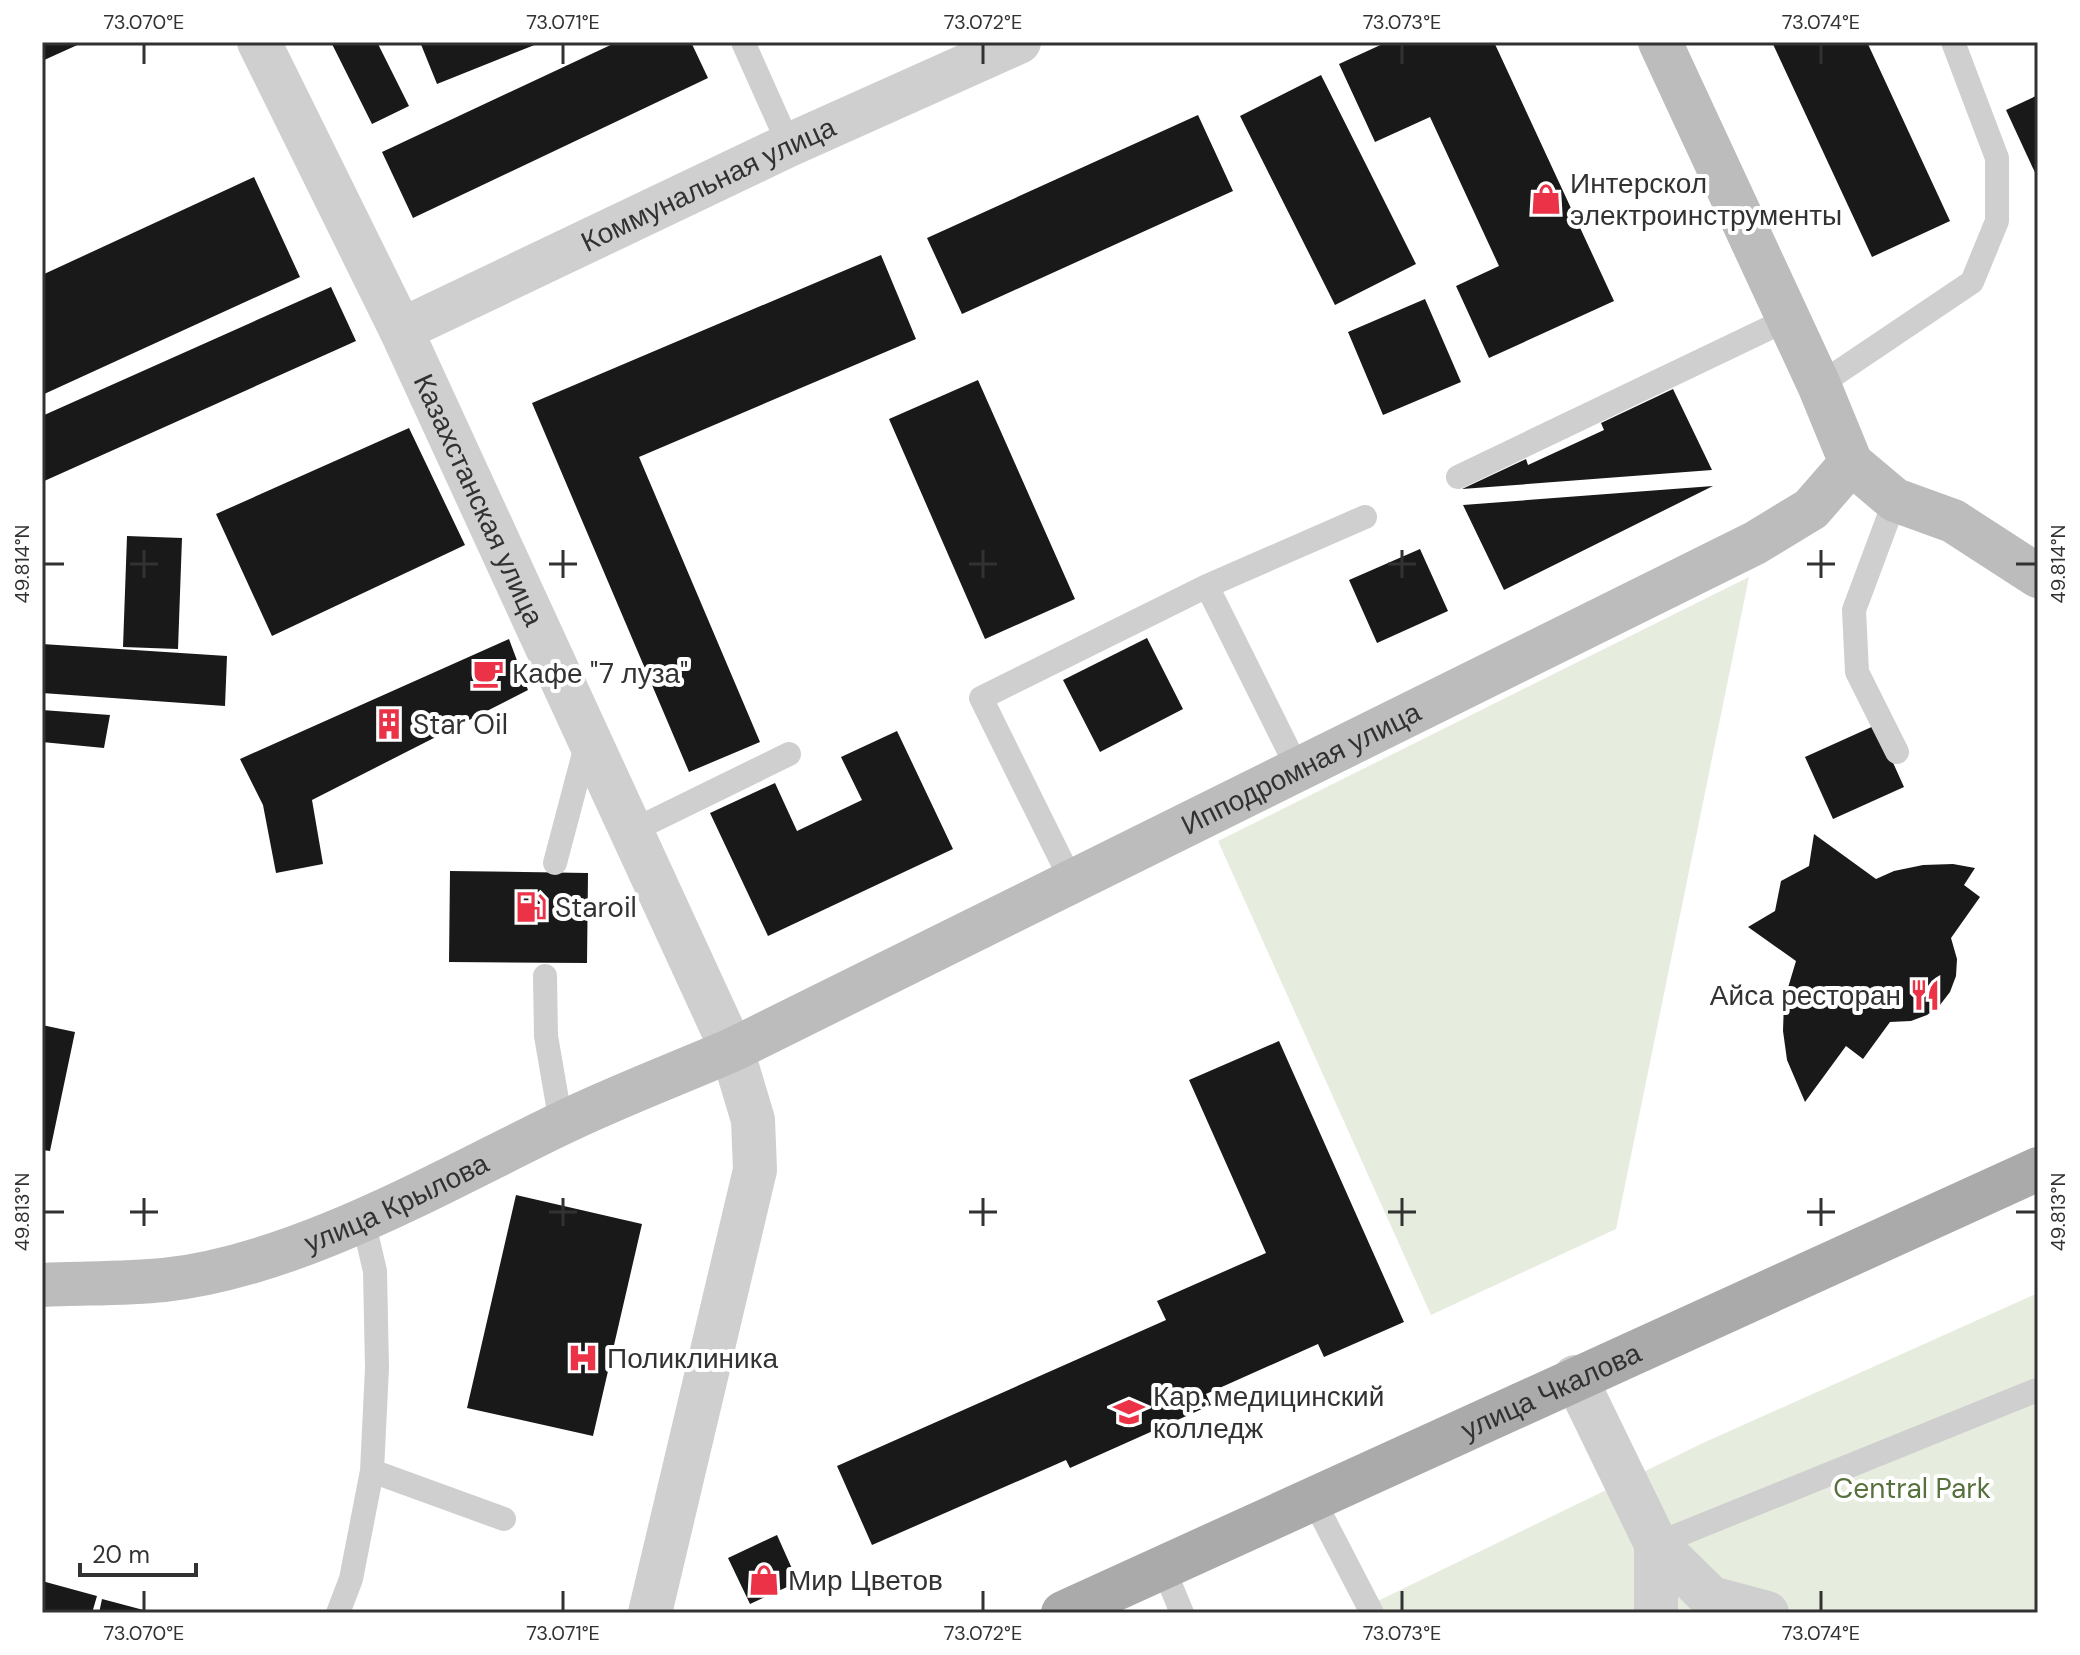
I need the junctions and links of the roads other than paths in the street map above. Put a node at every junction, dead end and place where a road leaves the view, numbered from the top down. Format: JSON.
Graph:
{"nodes":[{"id":1,"x":259,"y":42,"type":"edge"},
{"id":2,"x":743,"y":42,"type":"edge"},
{"id":3,"x":1019,"y":42,"type":"edge"},
{"id":4,"x":1660,"y":42,"type":"edge"},
{"id":5,"x":1953,"y":42,"type":"edge"},
{"id":6,"x":789,"y":145,"type":"junction"},
{"id":7,"x":1788,"y":319,"type":"junction"},
{"id":8,"x":401,"y":330,"type":"junction"},
{"id":9,"x":1819,"y":385,"type":"junction"},
{"id":10,"x":1851,"y":463,"type":"junction"},
{"id":11,"x":1458,"y":477,"type":"dead end"},
{"id":12,"x":1895,"y":500,"type":"junction"},
{"id":13,"x":1365,"y":517,"type":"dead end"},
{"id":14,"x":2038,"y":576,"type":"edge"},
{"id":15,"x":1207,"y":586,"type":"junction"},
{"id":16,"x":588,"y":741,"type":"junction"},
{"id":17,"x":1897,"y":752,"type":"dead end"},
{"id":18,"x":789,"y":754,"type":"dead end"},
{"id":19,"x":1298,"y":769,"type":"junction"},
{"id":20,"x":630,"y":832,"type":"junction"},
{"id":21,"x":555,"y":863,"type":"dead end"},
{"id":22,"x":1072,"y":882,"type":"junction"},
{"id":23,"x":545,"y":976,"type":"dead end"},
{"id":24,"x":732,"y":1050,"type":"junction"},
{"id":25,"x":561,"y":1123,"type":"junction"},
{"id":26,"x":2038,"y":1169,"type":"edge"},
{"id":27,"x":363,"y":1220,"type":"junction"},
{"id":28,"x":42,"y":1285,"type":"edge"},
{"id":29,"x":1575,"y":1377,"type":"junction"},
{"id":30,"x":2037,"y":1390,"type":"edge"},
{"id":31,"x":372,"y":1471,"type":"junction"},
{"id":32,"x":1313,"y":1499,"type":"junction"},
{"id":33,"x":504,"y":1519,"type":"dead end"},
{"id":34,"x":1656,"y":1544,"type":"junction"},
{"id":35,"x":1163,"y":1567,"type":"junction"},
{"id":36,"x":338,"y":1613,"type":"edge"},
{"id":37,"x":650,"y":1613,"type":"edge"},
{"id":38,"x":1063,"y":1613,"type":"edge"},
{"id":39,"x":1182,"y":1613,"type":"edge"},
{"id":40,"x":1372,"y":1613,"type":"edge"},
{"id":41,"x":1656,"y":1613,"type":"edge"},
{"id":42,"x":1767,"y":1613,"type":"edge"}],
"edges":[{"from":1,"to":8,"type":"street","name":"Казахстанская улица"},
{"from":2,"to":6,"type":"lane"},
{"from":3,"to":6,"type":"street","name":"Коммунальная улица"},
{"from":4,"to":7,"type":"street"},
{"from":5,"to":9,"type":"lane"},
{"from":6,"to":8,"type":"street","name":"Коммунальная улица"},
{"from":7,"to":9,"type":"street"},
{"from":7,"to":11,"type":"lane"},
{"from":8,"to":16,"type":"street","name":"Казахстанская улица"},
{"from":9,"to":10,"type":"street"},
{"from":10,"to":12,"type":"street"},
{"from":10,"to":19,"type":"street","name":"Ипподромная улица"},
{"from":12,"to":14,"type":"street"},
{"from":12,"to":17,"type":"lane"},
{"from":13,"to":15,"type":"lane"},
{"from":15,"to":19,"type":"lane"},
{"from":15,"to":22,"type":"lane"},
{"from":16,"to":20,"type":"street","name":"Казахстанская улица"},
{"from":16,"to":21,"type":"lane"},
{"from":18,"to":20,"type":"lane"},
{"from":19,"to":22,"type":"street","name":"Ипподромная улица"},
{"from":20,"to":24,"type":"street","name":"Казахстанская улица"},
{"from":22,"to":24,"type":"street","name":"Ипподромная улица"},
{"from":23,"to":25,"type":"lane"},
{"from":24,"to":25,"type":"street","name":"улица Крылова"},
{"from":24,"to":37,"type":"street","name":"Казахстанская улица"},
{"from":25,"to":27,"type":"street","name":"улица Крылова"},
{"from":26,"to":29,"type":"main road","name":"улица Чкалова"},
{"from":27,"to":28,"type":"street","name":"улица Крылова"},
{"from":27,"to":31,"type":"lane"},
{"from":29,"to":32,"type":"main road","name":"улица Чкалова"},
{"from":29,"to":34,"type":"street"},
{"from":30,"to":34,"type":"lane"},
{"from":31,"to":33,"type":"lane"},
{"from":31,"to":36,"type":"lane"},
{"from":32,"to":35,"type":"main road","name":"улица Чкалова"},
{"from":32,"to":40,"type":"lane"},
{"from":34,"to":41,"type":"street"},
{"from":34,"to":42,"type":"street"},
{"from":35,"to":38,"type":"main road","name":"улица Чкалова"},
{"from":35,"to":39,"type":"lane"}]}
